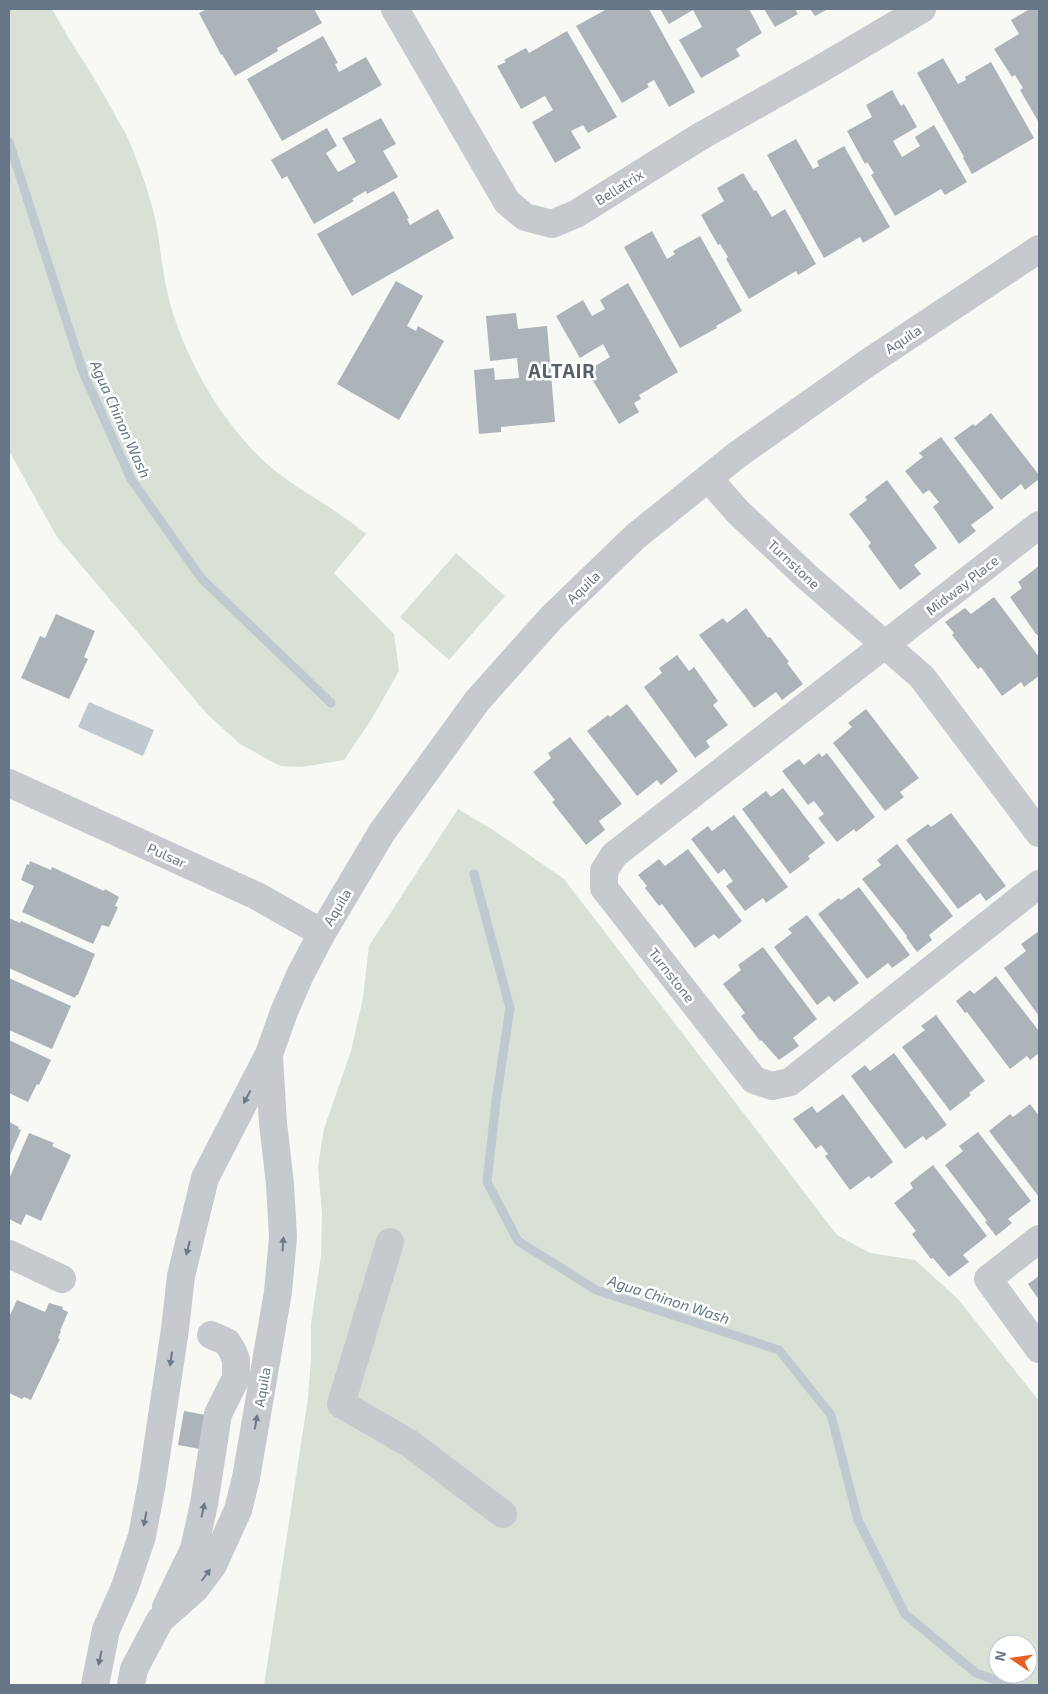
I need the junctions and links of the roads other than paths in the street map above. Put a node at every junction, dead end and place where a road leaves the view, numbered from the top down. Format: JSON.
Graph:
{"nodes":[{"id":1,"x":395,"y":9,"type":"edge"},
{"id":2,"x":922,"y":9,"type":"edge"},
{"id":3,"x":1039,"y":250,"type":"edge"},
{"id":4,"x":708,"y":478,"type":"junction"},
{"id":5,"x":1039,"y":525,"type":"edge"},
{"id":6,"x":884,"y":645,"type":"junction"},
{"id":7,"x":9,"y":783,"type":"edge"},
{"id":8,"x":1039,"y":833,"type":"edge"},
{"id":9,"x":1039,"y":884,"type":"edge"},
{"id":10,"x":322,"y":932,"type":"junction"},
{"id":11,"x":269,"y":1054,"type":"junction"},
{"id":12,"x":1039,"y":1239,"type":"edge"},
{"id":13,"x":390,"y":1242,"type":"dead end"},
{"id":14,"x":9,"y":1254,"type":"edge"},
{"id":15,"x":62,"y":1279,"type":"dead end"},
{"id":16,"x":175,"y":1328,"type":"junction"},
{"id":17,"x":211,"y":1335,"type":"junction"},
{"id":18,"x":270,"y":1344,"type":"junction"},
{"id":19,"x":1039,"y":1349,"type":"edge"},
{"id":20,"x":232,"y":1387,"type":"junction"},
{"id":21,"x":503,"y":1514,"type":"dead end"},
{"id":22,"x":160,"y":1620,"type":"junction"},
{"id":23,"x":94,"y":1685,"type":"edge"},
{"id":24,"x":131,"y":1685,"type":"edge"}],
"edges":[{"from":1,"to":2,"type":"street","name":"Bellatrix"},
{"from":3,"to":4,"type":"street","name":"Aquila"},
{"from":4,"to":6,"type":"street","name":"Turnstone"},
{"from":4,"to":10,"type":"street","name":"Aquila"},
{"from":5,"to":6,"type":"street","name":"Midway Place"},
{"from":6,"to":8,"type":"street","name":"Turnstone"},
{"from":6,"to":9,"type":"street","name":"Turnstone"},
{"from":7,"to":10,"type":"street","name":"Pulsar"},
{"from":10,"to":11,"type":"street","name":"Aquila"},
{"from":11,"to":16,"type":"street","name":"Aquila","one_way":true},
{"from":18,"to":11,"type":"street","name":"Aquila","one_way":true},
{"from":12,"to":19,"type":"street"},
{"from":13,"to":21,"type":"street"},
{"from":14,"to":15,"type":"street"},
{"from":16,"to":17,"type":"street"},
{"from":16,"to":23,"type":"street","name":"Aquila","one_way":true},
{"from":17,"to":18,"type":"street"},
{"from":17,"to":20,"type":"street"},
{"from":18,"to":20,"type":"street"},
{"from":22,"to":18,"type":"street","name":"Aquila","one_way":true},
{"from":22,"to":20,"type":"street","one_way":true},
{"from":22,"to":24,"type":"street","name":"Aquila"}]}
